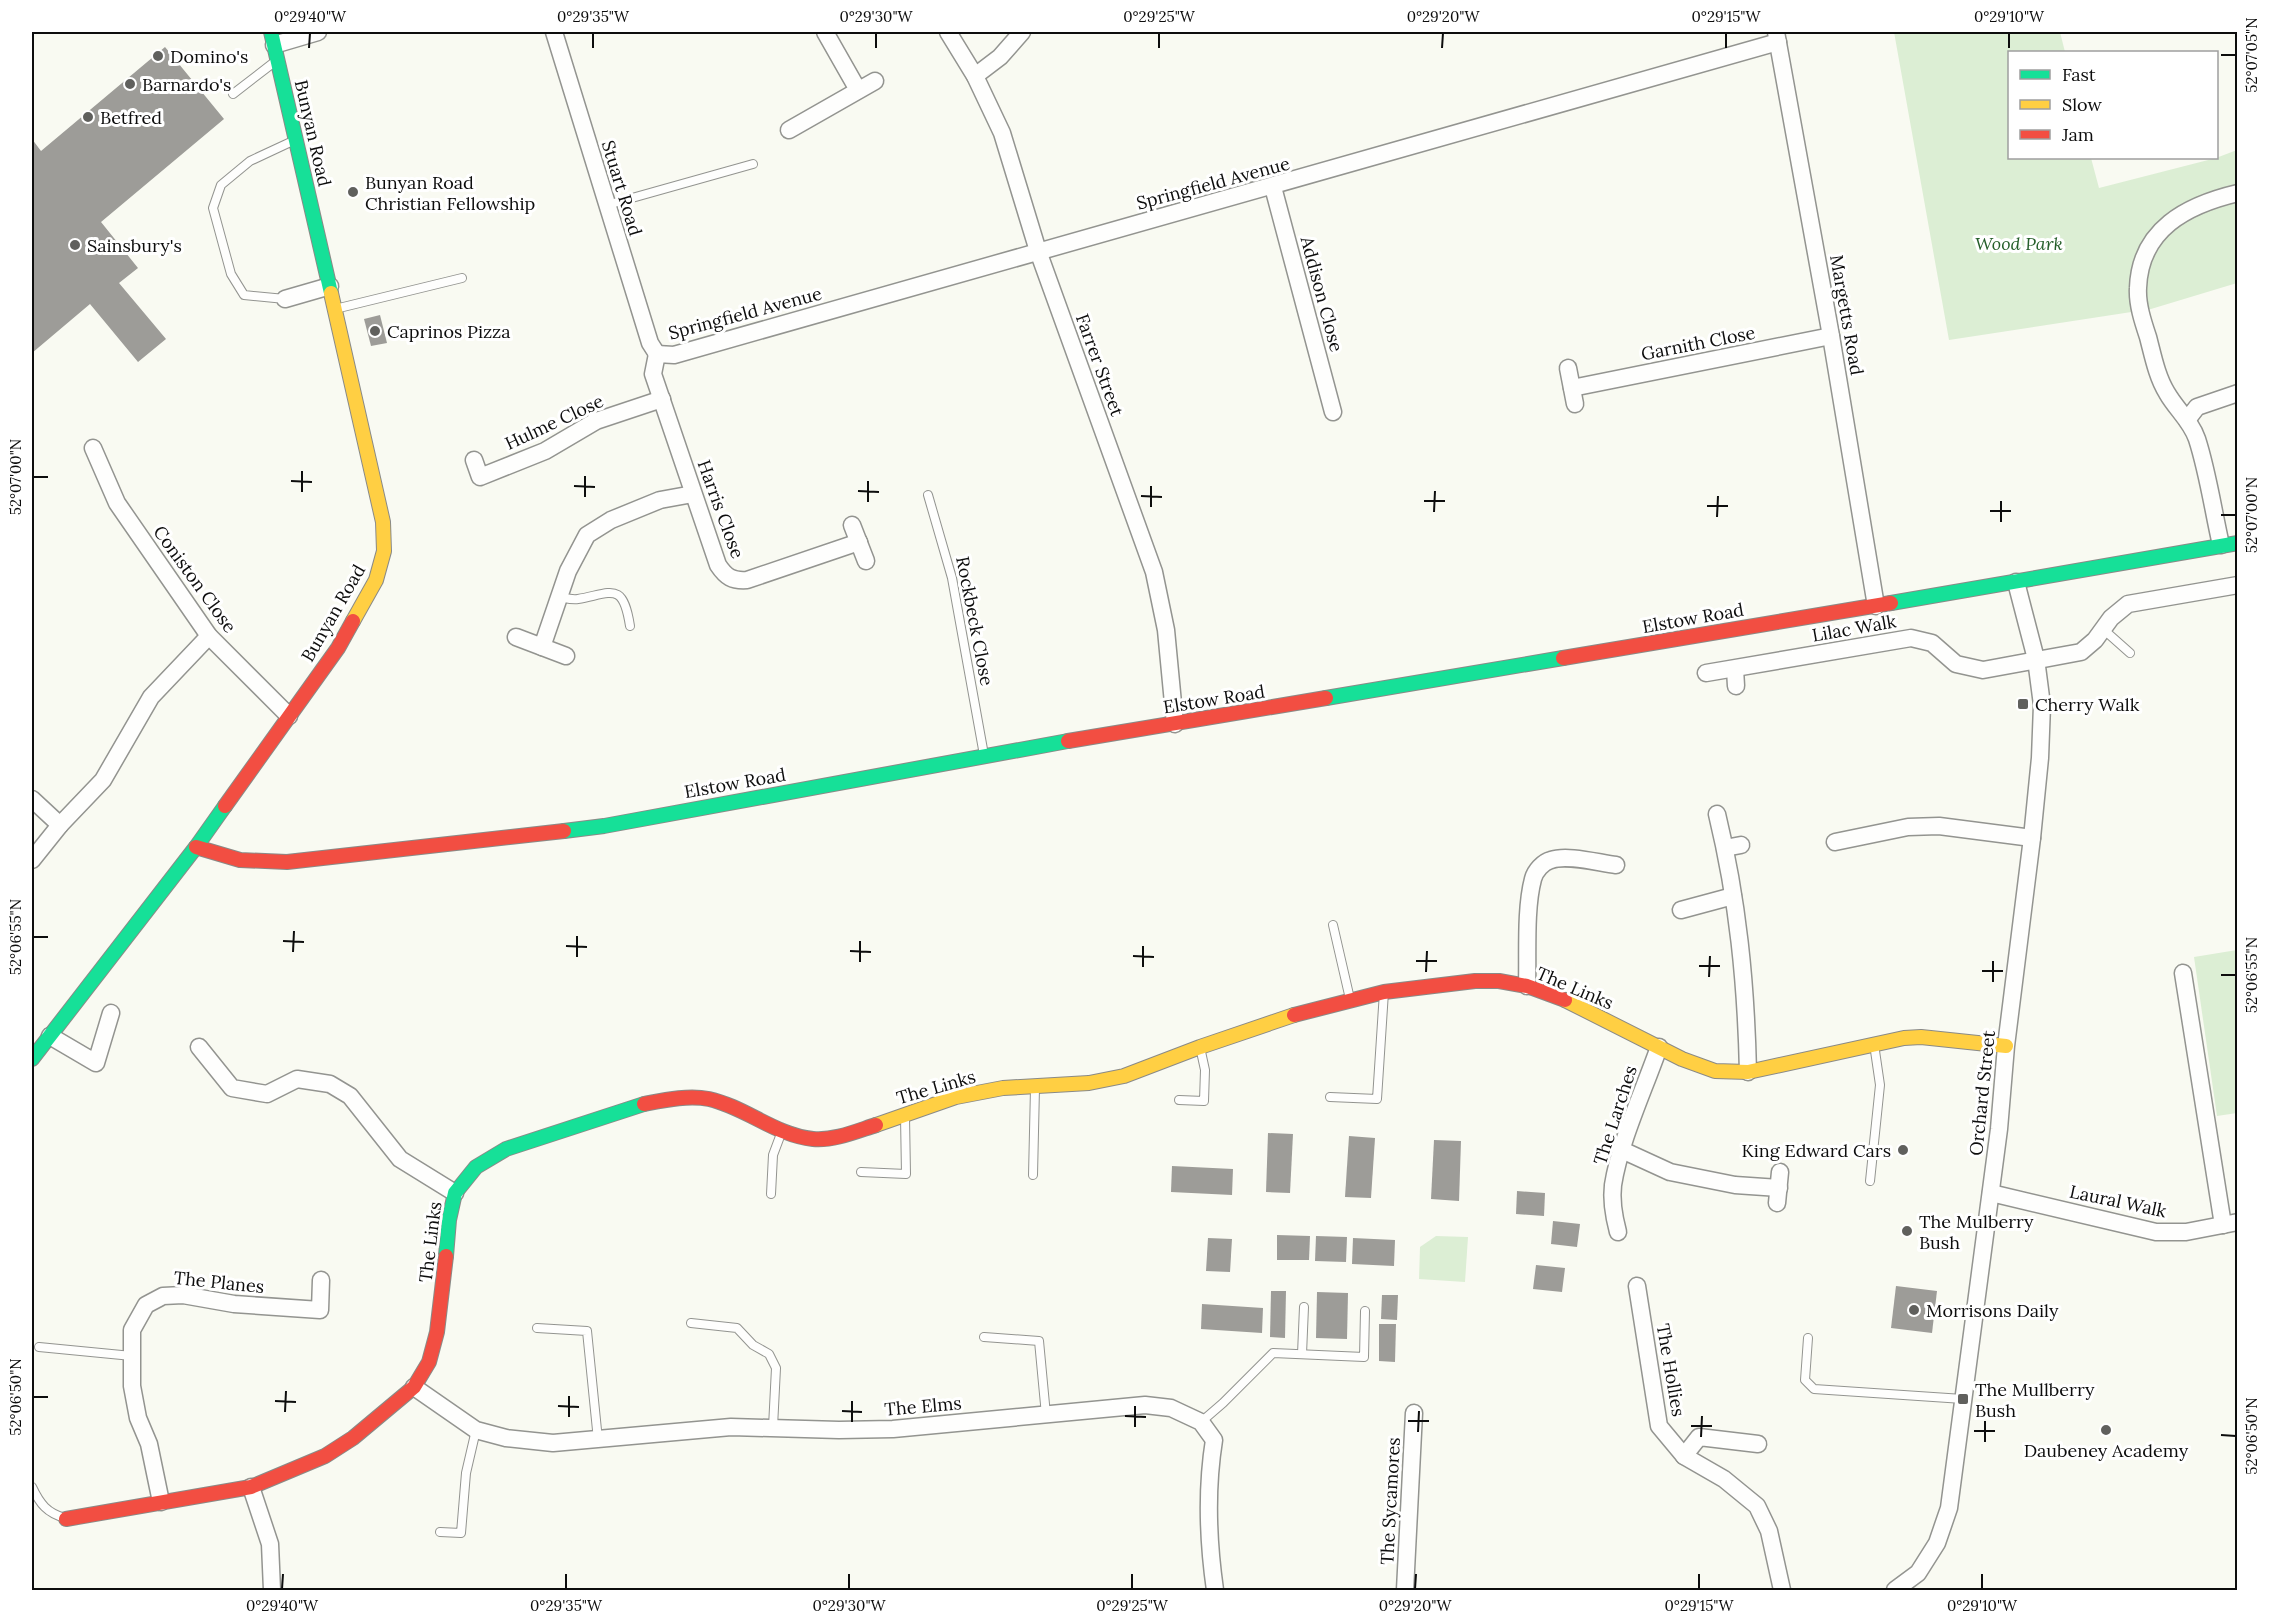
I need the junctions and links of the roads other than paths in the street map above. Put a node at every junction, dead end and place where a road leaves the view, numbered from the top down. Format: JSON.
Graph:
{"nodes":[{"id":1,"x":318,"y":32,"type":"edge"},
{"id":2,"x":554,"y":32,"type":"edge"},
{"id":3,"x":825,"y":32,"type":"edge"},
{"id":4,"x":948,"y":32,"type":"edge"},
{"id":5,"x":1022,"y":32,"type":"edge"},
{"id":6,"x":1777,"y":37,"type":"edge"},
{"id":7,"x":274,"y":46,"type":"edge"},
{"id":8,"x":975,"y":76,"type":"junction"},
{"id":9,"x":875,"y":81,"type":"dead end"},
{"id":10,"x":858,"y":90,"type":"junction"},
{"id":11,"x":233,"y":94,"type":"dead end"},
{"id":12,"x":789,"y":130,"type":"dead end"},
{"id":13,"x":296,"y":139,"type":"junction"},
{"id":14,"x":753,"y":164,"type":"dead end"},
{"id":15,"x":1273,"y":187,"type":"junction"},
{"id":16,"x":2238,"y":193,"type":"edge"},
{"id":17,"x":608,"y":206,"type":"junction"},
{"id":18,"x":1038,"y":251,"type":"junction"},
{"id":19,"x":462,"y":278,"type":"dead end"},
{"id":20,"x":330,"y":286,"type":"junction"},
{"id":21,"x":285,"y":298,"type":"joint"},
{"id":22,"x":335,"y":309,"type":"junction"},
{"id":23,"x":1831,"y":336,"type":"junction"},
{"id":24,"x":657,"y":354,"type":"junction"},
{"id":25,"x":1568,"y":368,"type":"dead end"},
{"id":26,"x":2238,"y":393,"type":"edge"},
{"id":27,"x":662,"y":399,"type":"junction"},
{"id":28,"x":1333,"y":412,"type":"dead end"},
{"id":29,"x":2187,"y":420,"type":"junction"},
{"id":30,"x":93,"y":448,"type":"dead end"},
{"id":31,"x":474,"y":460,"type":"dead end"},
{"id":32,"x":693,"y":494,"type":"junction"},
{"id":33,"x":928,"y":495,"type":"dead end"},
{"id":34,"x":852,"y":525,"type":"dead end"},
{"id":35,"x":859,"y":542,"type":"junction"},
{"id":36,"x":2229,"y":544,"type":"edge"},
{"id":37,"x":866,"y":561,"type":"dead end"},
{"id":38,"x":2016,"y":582,"type":"junction"},
{"id":39,"x":2238,"y":585,"type":"edge"},
{"id":40,"x":559,"y":597,"type":"junction"},
{"id":41,"x":1876,"y":606,"type":"junction"},
{"id":42,"x":630,"y":626,"type":"dead end"},
{"id":43,"x":2103,"y":629,"type":"junction"},
{"id":44,"x":209,"y":636,"type":"junction"},
{"id":45,"x":516,"y":637,"type":"dead end"},
{"id":46,"x":542,"y":647,"type":"junction"},
{"id":47,"x":2130,"y":653,"type":"dead end"},
{"id":48,"x":566,"y":656,"type":"dead end"},
{"id":49,"x":2036,"y":659,"type":"junction"},
{"id":50,"x":1706,"y":673,"type":"dead end"},
{"id":51,"x":289,"y":716,"type":"junction"},
{"id":52,"x":1175,"y":724,"type":"junction"},
{"id":53,"x":985,"y":755,"type":"junction"},
{"id":54,"x":32,"y":799,"type":"edge"},
{"id":55,"x":1717,"y":814,"type":"dead end"},
{"id":56,"x":60,"y":825,"type":"junction"},
{"id":57,"x":2032,"y":838,"type":"junction"},
{"id":58,"x":1835,"y":842,"type":"dead end"},
{"id":59,"x":196,"y":847,"type":"junction"},
{"id":60,"x":32,"y":860,"type":"edge"},
{"id":61,"x":1616,"y":866,"type":"dead end"},
{"id":62,"x":1733,"y":896,"type":"junction"},
{"id":63,"x":1681,"y":910,"type":"dead end"},
{"id":64,"x":1333,"y":925,"type":"dead end"},
{"id":65,"x":2183,"y":973,"type":"dead end"},
{"id":66,"x":1527,"y":986,"type":"junction"},
{"id":67,"x":1384,"y":992,"type":"junction"},
{"id":68,"x":1350,"y":1000,"type":"junction"},
{"id":69,"x":111,"y":1013,"type":"dead end"},
{"id":70,"x":50,"y":1036,"type":"junction"},
{"id":71,"x":1874,"y":1044,"type":"junction"},
{"id":72,"x":2006,"y":1046,"type":"junction"},
{"id":73,"x":199,"y":1047,"type":"dead end"},
{"id":74,"x":1200,"y":1047,"type":"junction"},
{"id":75,"x":1659,"y":1047,"type":"junction"},
{"id":76,"x":32,"y":1059,"type":"edge"},
{"id":77,"x":1748,"y":1072,"type":"junction"},
{"id":78,"x":1035,"y":1088,"type":"junction"},
{"id":79,"x":1330,"y":1097,"type":"dead end"},
{"id":80,"x":1179,"y":1100,"type":"dead end"},
{"id":81,"x":905,"y":1114,"type":"junction"},
{"id":82,"x":782,"y":1131,"type":"junction"},
{"id":83,"x":1622,"y":1150,"type":"junction"},
{"id":84,"x":861,"y":1172,"type":"dead end"},
{"id":85,"x":1033,"y":1175,"type":"dead end"},
{"id":86,"x":1870,"y":1181,"type":"dead end"},
{"id":87,"x":1779,"y":1188,"type":"dead end"},
{"id":88,"x":454,"y":1193,"type":"junction"},
{"id":89,"x":1991,"y":1193,"type":"junction"},
{"id":90,"x":771,"y":1194,"type":"dead end"},
{"id":91,"x":2230,"y":1224,"type":"edge"},
{"id":92,"x":1618,"y":1232,"type":"dead end"},
{"id":93,"x":321,"y":1280,"type":"dead end"},
{"id":94,"x":1636,"y":1286,"type":"dead end"},
{"id":95,"x":1304,"y":1307,"type":"dead end"},
{"id":96,"x":1365,"y":1311,"type":"dead end"},
{"id":97,"x":691,"y":1323,"type":"dead end"},
{"id":98,"x":537,"y":1328,"type":"dead end"},
{"id":99,"x":984,"y":1337,"type":"dead end"},
{"id":100,"x":1808,"y":1338,"type":"dead end"},
{"id":101,"x":39,"y":1347,"type":"dead end"},
{"id":102,"x":1302,"y":1354,"type":"junction"},
{"id":103,"x":132,"y":1356,"type":"junction"},
{"id":104,"x":414,"y":1388,"type":"junction"},
{"id":105,"x":1963,"y":1399,"type":"junction"},
{"id":106,"x":1414,"y":1413,"type":"dead end"},
{"id":107,"x":1046,"y":1415,"type":"junction"},
{"id":108,"x":1201,"y":1422,"type":"junction"},
{"id":109,"x":772,"y":1427,"type":"junction"},
{"id":110,"x":476,"y":1430,"type":"junction"},
{"id":111,"x":598,"y":1440,"type":"junction"},
{"id":112,"x":1758,"y":1444,"type":"dead end"},
{"id":113,"x":1684,"y":1456,"type":"junction"},
{"id":114,"x":32,"y":1487,"type":"edge"},
{"id":115,"x":251,"y":1487,"type":"junction"},
{"id":116,"x":161,"y":1502,"type":"junction"},
{"id":117,"x":66,"y":1519,"type":"joint"},
{"id":118,"x":441,"y":1532,"type":"dead end"},
{"id":119,"x":272,"y":1590,"type":"edge"},
{"id":120,"x":1215,"y":1590,"type":"edge"},
{"id":121,"x":1405,"y":1590,"type":"edge"},
{"id":122,"x":1782,"y":1590,"type":"edge"},
{"id":123,"x":1895,"y":1590,"type":"edge"}],
"edges":[{"from":1,"to":7,"type":"street"},
{"from":2,"to":17,"type":"street","name":"Stuart Road"},
{"from":3,"to":10,"type":"street"},
{"from":4,"to":8,"type":"street","name":"Farrer Street"},
{"from":5,"to":8,"type":"street"},
{"from":6,"to":15,"type":"street","name":"Springfield Avenue"},
{"from":6,"to":23,"type":"street","name":"Margetts Road"},
{"from":7,"to":11,"type":"lane"},
{"from":7,"to":13,"type":"street","name":"Bunyan Road"},
{"from":8,"to":18,"type":"street","name":"Farrer Street"},
{"from":9,"to":10,"type":"street"},
{"from":10,"to":12,"type":"street"},
{"from":13,"to":20,"type":"street","name":"Bunyan Road"},
{"from":13,"to":21,"type":"lane"},
{"from":14,"to":17,"type":"lane"},
{"from":15,"to":18,"type":"street","name":"Springfield Avenue"},
{"from":15,"to":28,"type":"street","name":"Addison Close"},
{"from":16,"to":29,"type":"street"},
{"from":17,"to":24,"type":"street","name":"Stuart Road"},
{"from":18,"to":24,"type":"street","name":"Springfield Avenue"},
{"from":18,"to":52,"type":"street","name":"Farrer Street"},
{"from":19,"to":22,"type":"lane"},
{"from":20,"to":21,"type":"street"},
{"from":20,"to":22,"type":"street","name":"Bunyan Road"},
{"from":22,"to":51,"type":"street","name":"Bunyan Road"},
{"from":23,"to":25,"type":"street","name":"Garnith Close"},
{"from":23,"to":41,"type":"street","name":"Margetts Road"},
{"from":24,"to":27,"type":"street","name":"Harris Close"},
{"from":26,"to":29,"type":"street"},
{"from":27,"to":31,"type":"street","name":"Hulme Close"},
{"from":27,"to":32,"type":"street","name":"Harris Close"},
{"from":29,"to":36,"type":"street"},
{"from":30,"to":44,"type":"street","name":"Coniston Close"},
{"from":32,"to":35,"type":"street","name":"Harris Close"},
{"from":32,"to":40,"type":"street"},
{"from":33,"to":53,"type":"lane","name":"Rockbeck Close"},
{"from":34,"to":35,"type":"street"},
{"from":35,"to":37,"type":"street"},
{"from":36,"to":38,"type":"street","name":"Elstow Road"},
{"from":38,"to":41,"type":"street","name":"Elstow Road"},
{"from":38,"to":49,"type":"street","name":"Orchard Street"},
{"from":39,"to":43,"type":"street"},
{"from":40,"to":42,"type":"lane"},
{"from":40,"to":46,"type":"street"},
{"from":41,"to":52,"type":"street","name":"Elstow Road"},
{"from":43,"to":47,"type":"lane"},
{"from":43,"to":49,"type":"street"},
{"from":44,"to":51,"type":"street","name":"Coniston Close"},
{"from":44,"to":56,"type":"street"},
{"from":45,"to":46,"type":"street"},
{"from":46,"to":48,"type":"street"},
{"from":49,"to":50,"type":"street","name":"Lilac Walk"},
{"from":49,"to":57,"type":"street","name":"Orchard Street"},
{"from":51,"to":59,"type":"street","name":"Bunyan Road"},
{"from":52,"to":53,"type":"street","name":"Elstow Road"},
{"from":53,"to":59,"type":"street","name":"Elstow Road"},
{"from":54,"to":56,"type":"street"},
{"from":55,"to":62,"type":"street"},
{"from":56,"to":60,"type":"street"},
{"from":57,"to":58,"type":"street"},
{"from":57,"to":72,"type":"street","name":"Orchard Street"},
{"from":59,"to":70,"type":"street","name":"Bunyan Road"},
{"from":61,"to":66,"type":"street"},
{"from":62,"to":63,"type":"street"},
{"from":62,"to":77,"type":"street"},
{"from":64,"to":68,"type":"lane"},
{"from":65,"to":91,"type":"street"},
{"from":66,"to":67,"type":"street","name":"The Links"},
{"from":66,"to":75,"type":"street","name":"The Links"},
{"from":67,"to":68,"type":"street","name":"The Links"},
{"from":67,"to":79,"type":"lane"},
{"from":68,"to":74,"type":"street","name":"The Links"},
{"from":69,"to":70,"type":"street"},
{"from":70,"to":76,"type":"street","name":"Bunyan Road"},
{"from":71,"to":72,"type":"street","name":"The Links"},
{"from":71,"to":77,"type":"street","name":"The Links"},
{"from":71,"to":86,"type":"lane"},
{"from":72,"to":89,"type":"street","name":"Orchard Street"},
{"from":73,"to":88,"type":"street"},
{"from":74,"to":78,"type":"street","name":"The Links"},
{"from":74,"to":80,"type":"lane"},
{"from":75,"to":77,"type":"street","name":"The Links"},
{"from":75,"to":83,"type":"street","name":"The Larches"},
{"from":78,"to":81,"type":"street","name":"The Links"},
{"from":78,"to":85,"type":"lane"},
{"from":81,"to":82,"type":"street","name":"The Links"},
{"from":81,"to":84,"type":"lane"},
{"from":82,"to":88,"type":"street","name":"The Links"},
{"from":82,"to":90,"type":"lane"},
{"from":83,"to":87,"type":"street"},
{"from":83,"to":92,"type":"street","name":"The Larches"},
{"from":88,"to":104,"type":"street","name":"The Links"},
{"from":89,"to":91,"type":"street","name":"Laural Walk"},
{"from":89,"to":105,"type":"street","name":"Orchard Street"},
{"from":93,"to":103,"type":"street","name":"The Planes"},
{"from":94,"to":113,"type":"street","name":"The Hollies"},
{"from":95,"to":102,"type":"lane"},
{"from":96,"to":102,"type":"lane"},
{"from":97,"to":109,"type":"lane"},
{"from":98,"to":111,"type":"lane"},
{"from":99,"to":107,"type":"lane"},
{"from":100,"to":105,"type":"lane"},
{"from":101,"to":103,"type":"lane"},
{"from":102,"to":108,"type":"lane"},
{"from":103,"to":116,"type":"street","name":"The Planes"},
{"from":104,"to":110,"type":"street","name":"The Elms"},
{"from":104,"to":115,"type":"street","name":"The Links"},
{"from":105,"to":123,"type":"street","name":"Orchard Street"},
{"from":106,"to":121,"type":"street","name":"The Sycamores"},
{"from":107,"to":108,"type":"street","name":"The Elms"},
{"from":107,"to":109,"type":"street","name":"The Elms"},
{"from":108,"to":120,"type":"street"},
{"from":109,"to":111,"type":"street","name":"The Elms"},
{"from":110,"to":111,"type":"street","name":"The Elms"},
{"from":110,"to":118,"type":"lane"},
{"from":112,"to":113,"type":"street"},
{"from":113,"to":122,"type":"street","name":"The Hollies"},
{"from":114,"to":117,"type":"lane"},
{"from":115,"to":116,"type":"street","name":"The Links"},
{"from":115,"to":119,"type":"street"},
{"from":116,"to":117,"type":"street","name":"The Links"}]}
